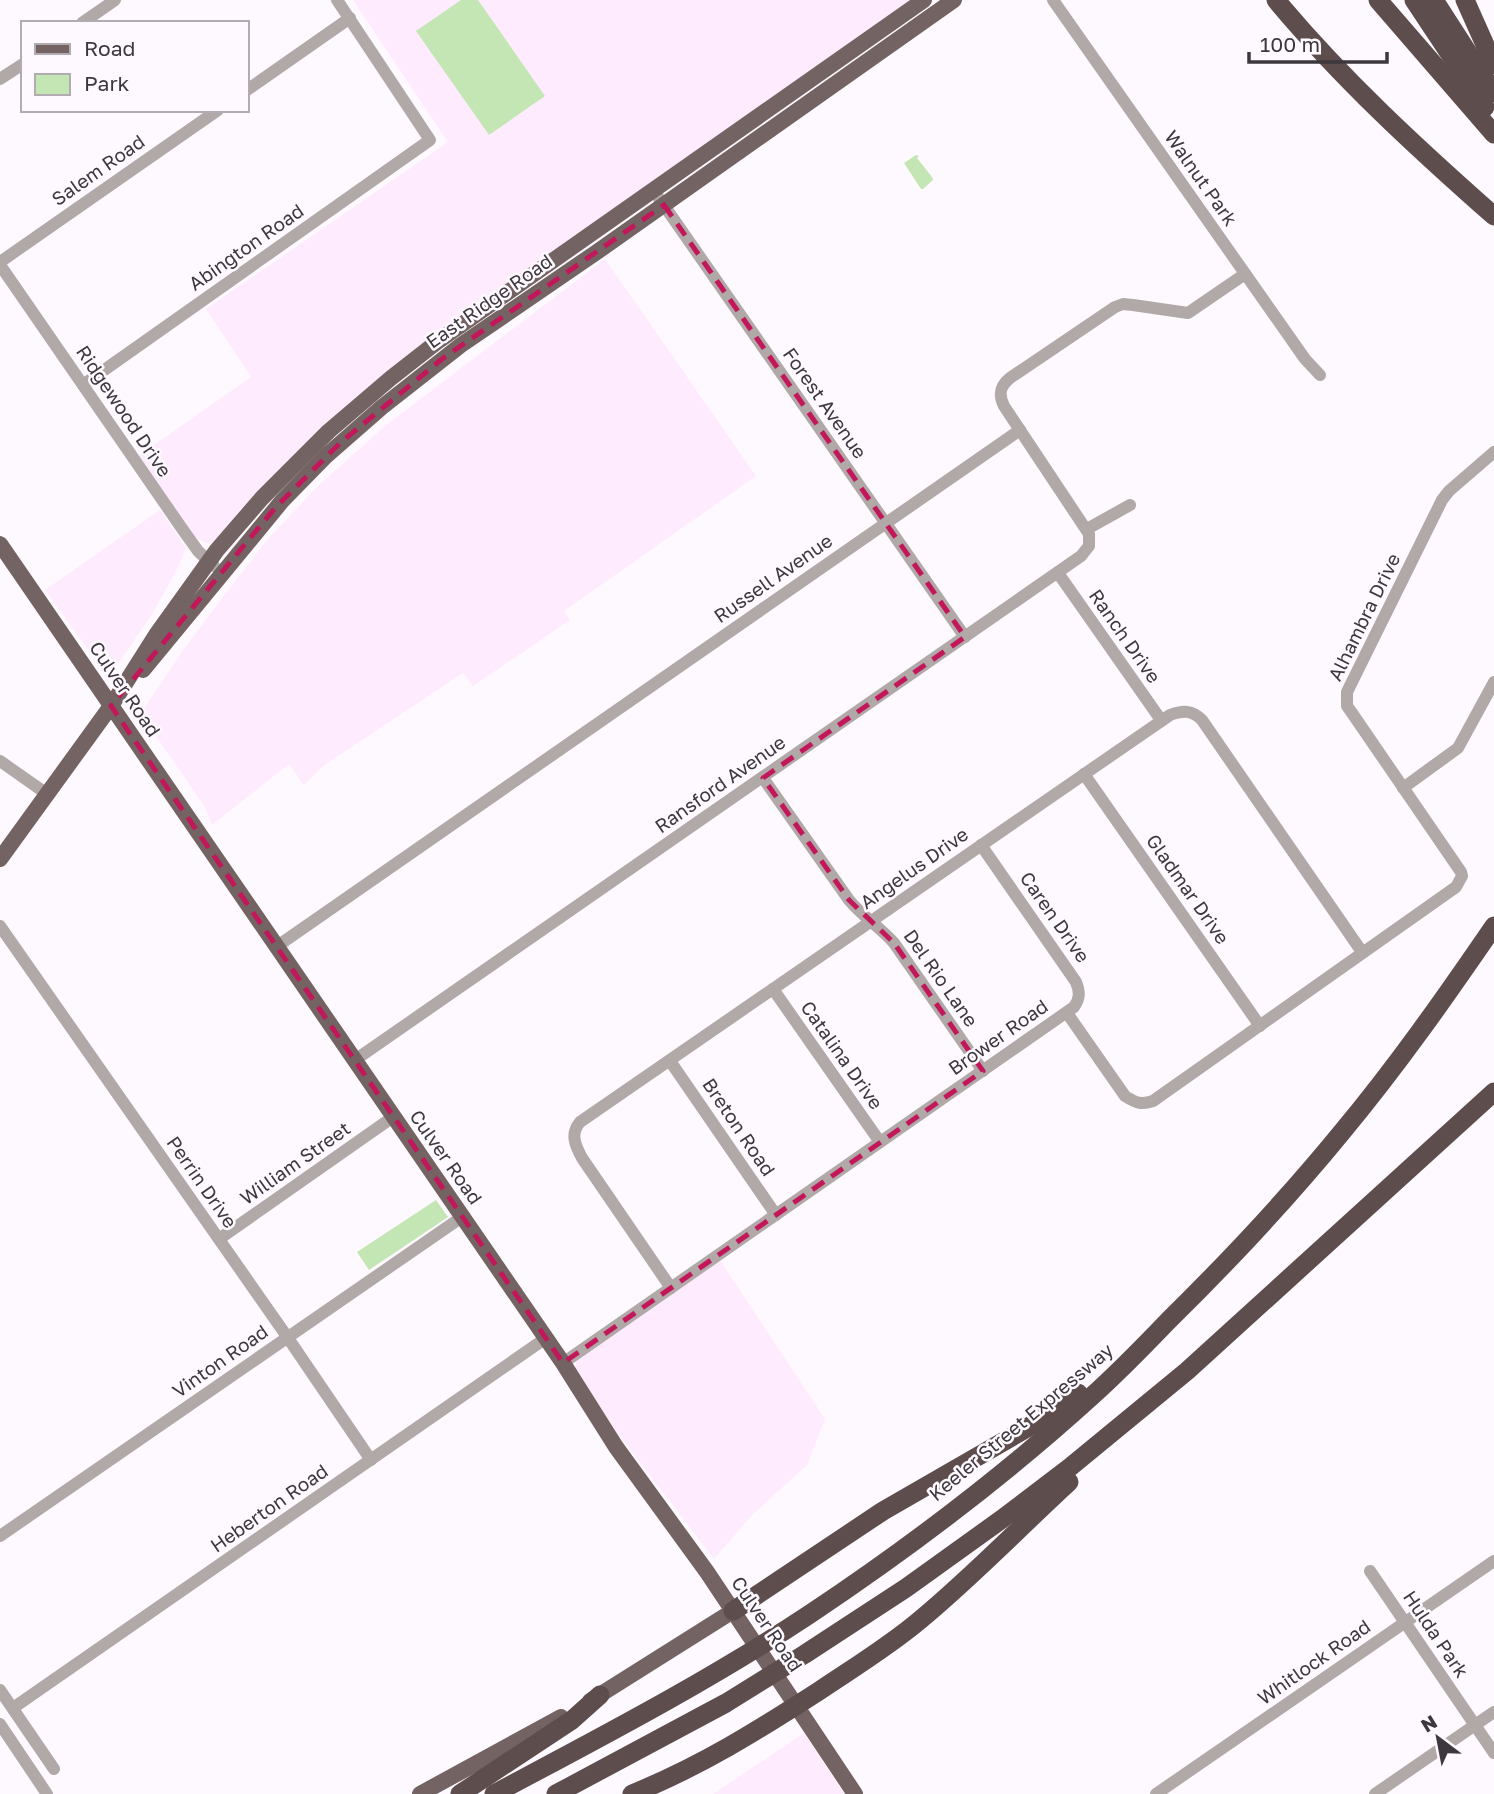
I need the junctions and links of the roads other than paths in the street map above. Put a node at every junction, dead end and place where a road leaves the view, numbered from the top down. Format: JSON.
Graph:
{"nodes":[{"id":1,"x":115,"y":0,"type":"edge"},
{"id":2,"x":337,"y":0,"type":"edge"},
{"id":3,"x":924,"y":0,"type":"edge"},
{"id":4,"x":954,"y":0,"type":"edge"},
{"id":5,"x":1053,"y":0,"type":"edge"},
{"id":6,"x":1276,"y":0,"type":"edge"},
{"id":7,"x":1378,"y":0,"type":"edge"},
{"id":8,"x":1414,"y":0,"type":"edge"},
{"id":9,"x":1434,"y":0,"type":"edge"},
{"id":10,"x":1465,"y":0,"type":"edge"},
{"id":11,"x":350,"y":18,"type":"junction"},
{"id":12,"x":85,"y":21,"type":"edge"},
{"id":13,"x":21,"y":65,"type":"edge"},
{"id":14,"x":1494,"y":65,"type":"edge"},
{"id":15,"x":0,"y":79,"type":"edge"},
{"id":16,"x":248,"y":89,"type":"edge"},
{"id":17,"x":1494,"y":93,"type":"edge"},
{"id":18,"x":215,"y":112,"type":"edge"},
{"id":19,"x":1494,"y":120,"type":"edge"},
{"id":20,"x":1494,"y":134,"type":"edge"},
{"id":21,"x":654,"y":191,"type":"junction"},
{"id":22,"x":664,"y":205,"type":"junction"},
{"id":23,"x":1494,"y":218,"type":"edge"},
{"id":24,"x":0,"y":264,"type":"edge"},
{"id":25,"x":1245,"y":274,"type":"junction"},
{"id":26,"x":1320,"y":375,"type":"dead end"},
{"id":27,"x":83,"y":385,"type":"junction"},
{"id":28,"x":1020,"y":430,"type":"junction"},
{"id":29,"x":1494,"y":452,"type":"edge"},
{"id":30,"x":1130,"y":505,"type":"dead end"},
{"id":31,"x":886,"y":523,"type":"junction"},
{"id":32,"x":1087,"y":529,"type":"junction"},
{"id":33,"x":0,"y":544,"type":"edge"},
{"id":34,"x":208,"y":561,"type":"junction"},
{"id":35,"x":222,"y":573,"type":"junction"},
{"id":36,"x":1058,"y":573,"type":"junction"},
{"id":37,"x":965,"y":637,"type":"junction"},
{"id":38,"x":1494,"y":682,"type":"edge"},
{"id":39,"x":111,"y":706,"type":"junction"},
{"id":40,"x":1161,"y":720,"type":"junction"},
{"id":41,"x":0,"y":761,"type":"edge"},
{"id":42,"x":1084,"y":774,"type":"junction"},
{"id":43,"x":764,"y":778,"type":"junction"},
{"id":44,"x":1403,"y":788,"type":"junction"},
{"id":45,"x":47,"y":794,"type":"junction"},
{"id":46,"x":981,"y":845,"type":"junction"},
{"id":47,"x":0,"y":859,"type":"edge"},
{"id":48,"x":1462,"y":876,"type":"joint"},
{"id":49,"x":871,"y":922,"type":"junction"},
{"id":50,"x":0,"y":926,"type":"edge"},
{"id":51,"x":1494,"y":926,"type":"edge"},
{"id":52,"x":276,"y":947,"type":"junction"},
{"id":53,"x":1362,"y":952,"type":"junction"},
{"id":54,"x":773,"y":989,"type":"junction"},
{"id":55,"x":1067,"y":1013,"type":"junction"},
{"id":56,"x":1260,"y":1026,"type":"junction"},
{"id":57,"x":355,"y":1060,"type":"junction"},
{"id":58,"x":670,"y":1060,"type":"junction"},
{"id":59,"x":983,"y":1071,"type":"junction"},
{"id":60,"x":1494,"y":1093,"type":"edge"},
{"id":61,"x":393,"y":1117,"type":"junction"},
{"id":62,"x":880,"y":1142,"type":"junction"},
{"id":63,"x":776,"y":1215,"type":"junction"},
{"id":64,"x":462,"y":1217,"type":"junction"},
{"id":65,"x":219,"y":1240,"type":"junction"},
{"id":66,"x":671,"y":1287,"type":"junction"},
{"id":67,"x":1191,"y":1298,"type":"junction"},
{"id":68,"x":288,"y":1338,"type":"junction"},
{"id":69,"x":546,"y":1338,"type":"junction"},
{"id":70,"x":563,"y":1363,"type":"junction"},
{"id":71,"x":1187,"y":1371,"type":"junction"},
{"id":72,"x":371,"y":1460,"type":"junction"},
{"id":73,"x":0,"y":1536,"type":"edge"},
{"id":74,"x":1494,"y":1560,"type":"edge"},
{"id":75,"x":1370,"y":1571,"type":"dead end"},
{"id":76,"x":733,"y":1611,"type":"junction"},
{"id":77,"x":1405,"y":1623,"type":"junction"},
{"id":78,"x":0,"y":1690,"type":"edge"},
{"id":79,"x":600,"y":1695,"type":"junction"},
{"id":80,"x":796,"y":1705,"type":"junction"},
{"id":81,"x":12,"y":1708,"type":"junction"},
{"id":82,"x":1494,"y":1712,"type":"edge"},
{"id":83,"x":0,"y":1724,"type":"edge"},
{"id":84,"x":1475,"y":1725,"type":"junction"},
{"id":85,"x":1494,"y":1753,"type":"edge"},
{"id":86,"x":54,"y":1769,"type":"dead end"},
{"id":87,"x":47,"y":1794,"type":"edge"},
{"id":88,"x":420,"y":1794,"type":"edge"},
{"id":89,"x":460,"y":1794,"type":"edge"},
{"id":90,"x":494,"y":1794,"type":"edge"},
{"id":91,"x":556,"y":1794,"type":"edge"},
{"id":92,"x":632,"y":1794,"type":"edge"},
{"id":93,"x":855,"y":1794,"type":"edge"},
{"id":94,"x":1156,"y":1794,"type":"edge"},
{"id":95,"x":1375,"y":1794,"type":"edge"}],
"edges":[{"from":1,"to":12,"type":"street"},
{"from":2,"to":11,"type":"street"},
{"from":3,"to":21,"type":"main road","name":"East Ridge Road"},
{"from":4,"to":22,"type":"main road","name":"East Ridge Road"},
{"from":5,"to":25,"type":"street","name":"Walnut Park"},
{"from":6,"to":23,"type":"highway"},
{"from":7,"to":20,"type":"highway"},
{"from":8,"to":19,"type":"highway"},
{"from":9,"to":17,"type":"highway"},
{"from":10,"to":14,"type":"highway"},
{"from":11,"to":16,"type":"street"},
{"from":11,"to":27,"type":"street","name":"Abington Road"},
{"from":13,"to":15,"type":"street"},
{"from":18,"to":24,"type":"street","name":"Salem Road"},
{"from":21,"to":22,"type":"street","name":"Forest Avenue"},
{"from":21,"to":34,"type":"main road","name":"East Ridge Road"},
{"from":22,"to":31,"type":"street","name":"Forest Avenue"},
{"from":22,"to":35,"type":"main road","name":"East Ridge Road"},
{"from":24,"to":27,"type":"street","name":"Ridgewood Drive"},
{"from":25,"to":26,"type":"street","name":"Walnut Park"},
{"from":25,"to":28,"type":"street"},
{"from":27,"to":34,"type":"street","name":"Ridgewood Drive"},
{"from":28,"to":31,"type":"street","name":"Russell Avenue"},
{"from":28,"to":32,"type":"street"},
{"from":29,"to":44,"type":"street","name":"Alhambra Drive"},
{"from":30,"to":32,"type":"street"},
{"from":31,"to":37,"type":"street","name":"Forest Avenue"},
{"from":31,"to":52,"type":"street","name":"Russell Avenue"},
{"from":32,"to":36,"type":"street","name":"Ransford Avenue"},
{"from":33,"to":39,"type":"main road","name":"Culver Road"},
{"from":34,"to":35,"type":"street","name":"Ridgewood Drive"},
{"from":34,"to":39,"type":"main road","name":"East Ridge Road"},
{"from":35,"to":39,"type":"main road","name":"East Ridge Road"},
{"from":36,"to":37,"type":"street","name":"Ransford Avenue"},
{"from":36,"to":40,"type":"street","name":"Ranch Drive"},
{"from":37,"to":43,"type":"street","name":"Ransford Avenue"},
{"from":38,"to":44,"type":"street"},
{"from":39,"to":45,"type":"main road","name":"East Ridge Road"},
{"from":39,"to":52,"type":"main road","name":"Culver Road"},
{"from":40,"to":42,"type":"street","name":"Angelus Drive"},
{"from":40,"to":53,"type":"street","name":"Angelus Drive"},
{"from":41,"to":45,"type":"street"},
{"from":42,"to":46,"type":"street","name":"Angelus Drive"},
{"from":42,"to":56,"type":"street","name":"Gladmar Drive"},
{"from":43,"to":49,"type":"street","name":"Del Rio Lane"},
{"from":43,"to":57,"type":"street","name":"Ransford Avenue"},
{"from":44,"to":48,"type":"street","name":"Alhambra Drive"},
{"from":45,"to":47,"type":"main road","name":"East Ridge Road"},
{"from":46,"to":49,"type":"street","name":"Angelus Drive"},
{"from":46,"to":55,"type":"street","name":"Caren Drive"},
{"from":48,"to":53,"type":"street","name":"Brower Road"},
{"from":49,"to":54,"type":"street","name":"Angelus Drive"},
{"from":49,"to":59,"type":"street","name":"Del Rio Lane"},
{"from":50,"to":65,"type":"street","name":"Perrin Drive"},
{"from":51,"to":67,"type":"highway","name":"Keeler Street Expressway"},
{"from":52,"to":57,"type":"main road","name":"Culver Road"},
{"from":53,"to":56,"type":"street","name":"Brower Road"},
{"from":54,"to":58,"type":"street","name":"Angelus Drive"},
{"from":54,"to":62,"type":"street","name":"Catalina Drive"},
{"from":55,"to":56,"type":"street","name":"Brower Road"},
{"from":55,"to":59,"type":"street","name":"Brower Road"},
{"from":57,"to":61,"type":"main road","name":"Culver Road"},
{"from":58,"to":63,"type":"street","name":"Breton Road"},
{"from":58,"to":66,"type":"street","name":"Angelus Drive"},
{"from":59,"to":62,"type":"street","name":"Brower Road"},
{"from":60,"to":71,"type":"highway"},
{"from":61,"to":64,"type":"main road","name":"Culver Road"},
{"from":61,"to":65,"type":"street","name":"William Street"},
{"from":62,"to":63,"type":"street","name":"Brower Road"},
{"from":63,"to":66,"type":"street","name":"Brower Road"},
{"from":64,"to":68,"type":"street","name":"Vinton Road"},
{"from":64,"to":69,"type":"main road","name":"Culver Road"},
{"from":65,"to":68,"type":"street","name":"Perrin Drive"},
{"from":66,"to":70,"type":"street","name":"Brower Road"},
{"from":67,"to":76,"type":"highway"},
{"from":67,"to":90,"type":"highway","name":"Keeler Street Expressway"},
{"from":68,"to":72,"type":"street","name":"Perrin Drive"},
{"from":68,"to":73,"type":"street","name":"Vinton Road"},
{"from":69,"to":70,"type":"main road","name":"Culver Road"},
{"from":69,"to":72,"type":"street","name":"Heberton Road"},
{"from":70,"to":76,"type":"main road","name":"Culver Road"},
{"from":71,"to":80,"type":"highway"},
{"from":71,"to":91,"type":"highway"},
{"from":72,"to":81,"type":"street","name":"Heberton Road"},
{"from":74,"to":77,"type":"street","name":"Whitlock Road"},
{"from":75,"to":77,"type":"street","name":"Hulda Park"},
{"from":76,"to":79,"type":"main road"},
{"from":76,"to":80,"type":"main road","name":"Culver Road"},
{"from":77,"to":84,"type":"street","name":"Hulda Park"},
{"from":77,"to":94,"type":"street","name":"Whitlock Road"},
{"from":78,"to":81,"type":"street"},
{"from":79,"to":88,"type":"main road"},
{"from":79,"to":89,"type":"highway"},
{"from":80,"to":92,"type":"highway"},
{"from":80,"to":93,"type":"main road","name":"Culver Road"},
{"from":81,"to":86,"type":"street"},
{"from":82,"to":84,"type":"street"},
{"from":83,"to":87,"type":"street"},
{"from":84,"to":85,"type":"street","name":"Hulda Park"},
{"from":84,"to":95,"type":"street"}]}
